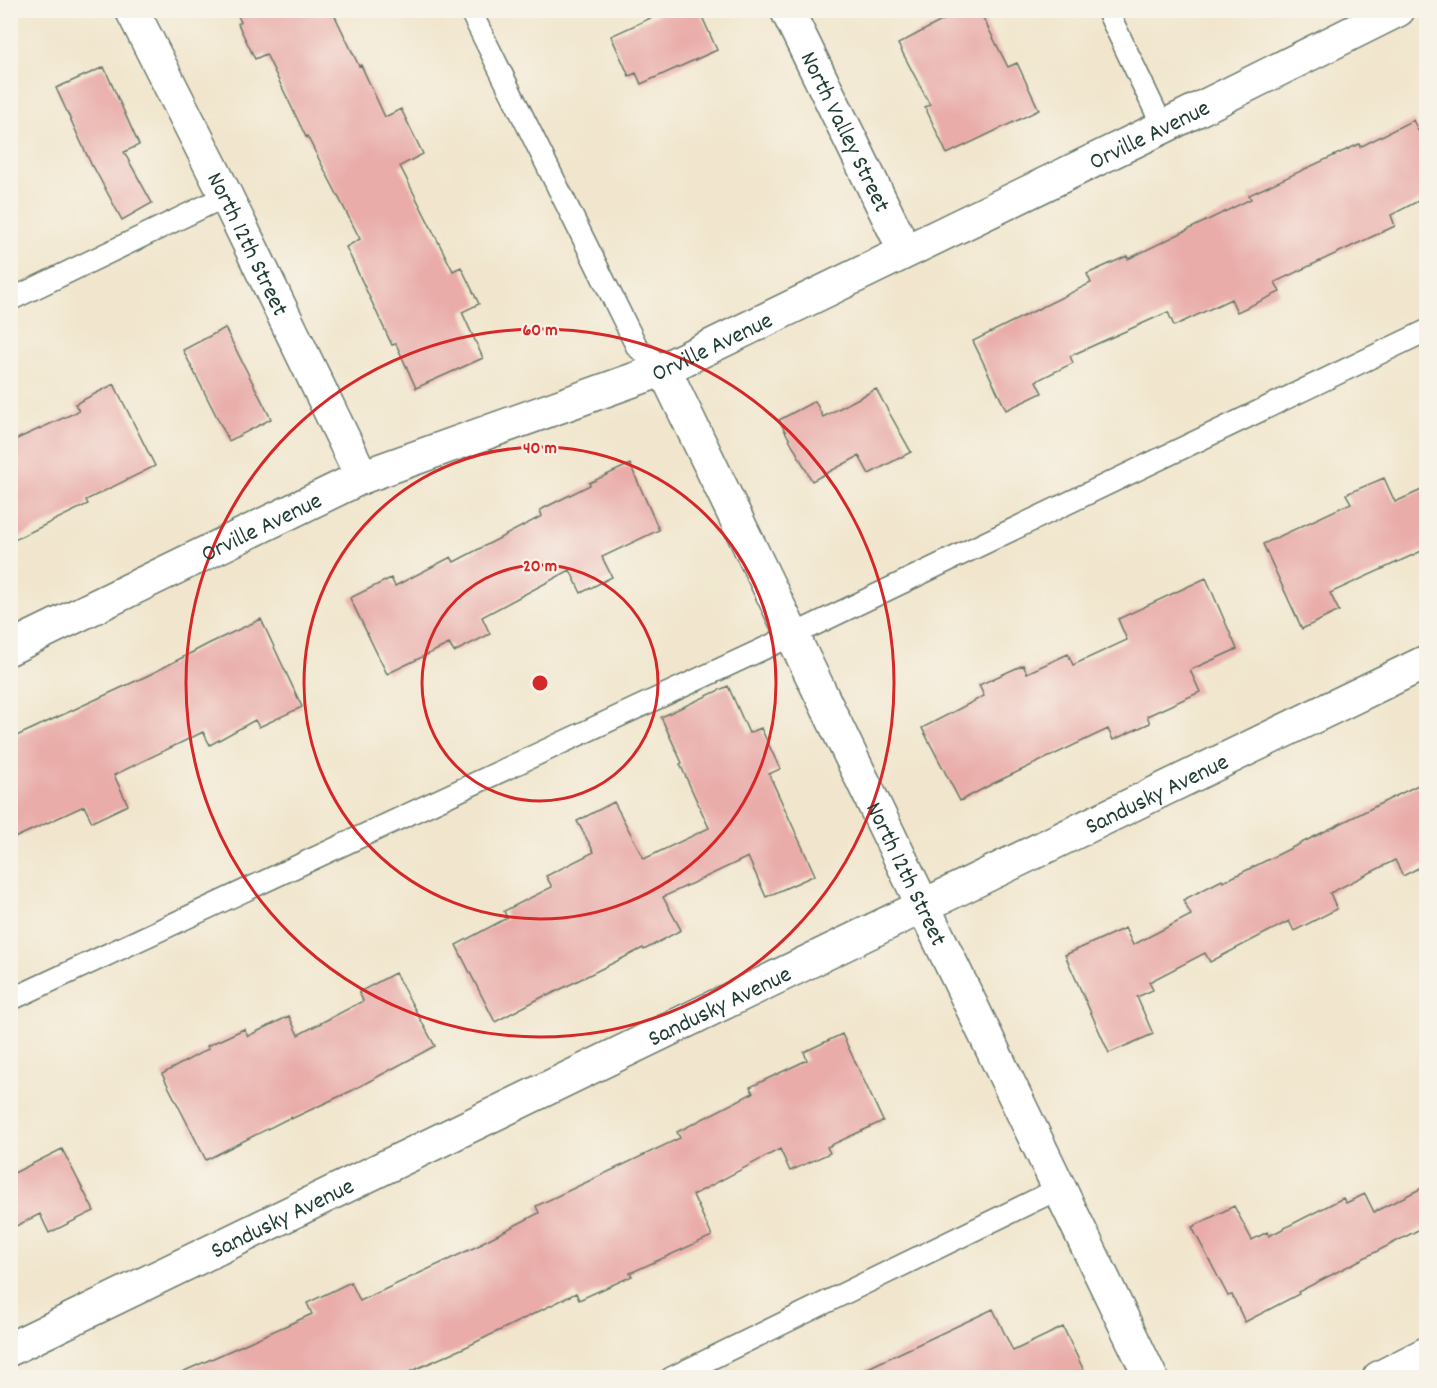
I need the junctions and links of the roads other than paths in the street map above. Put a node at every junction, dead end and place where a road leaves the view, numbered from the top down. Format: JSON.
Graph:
{"nodes":[{"id":1,"x":132,"y":10,"type":"edge"},
{"id":2,"x":470,"y":10,"type":"edge"},
{"id":3,"x":787,"y":10,"type":"edge"},
{"id":4,"x":1107,"y":10,"type":"edge"},
{"id":5,"x":1398,"y":10,"type":"edge"},
{"id":6,"x":1163,"y":127,"type":"junction"},
{"id":7,"x":226,"y":196,"type":"junction"},
{"id":8,"x":905,"y":251,"type":"junction"},
{"id":9,"x":10,"y":300,"type":"edge"},
{"id":10,"x":1426,"y":331,"type":"edge"},
{"id":11,"x":664,"y":369,"type":"junction"},
{"id":12,"x":363,"y":477,"type":"junction"},
{"id":13,"x":793,"y":635,"type":"junction"},
{"id":14,"x":10,"y":648,"type":"edge"},
{"id":15,"x":1426,"y":662,"type":"edge"},
{"id":16,"x":924,"y":906,"type":"junction"},
{"id":17,"x":10,"y":1000,"type":"edge"},
{"id":18,"x":1060,"y":1188,"type":"junction"},
{"id":19,"x":10,"y":1349,"type":"edge"},
{"id":20,"x":1426,"y":1354,"type":"edge"},
{"id":21,"x":671,"y":1377,"type":"edge"},
{"id":22,"x":1151,"y":1377,"type":"edge"},
{"id":23,"x":1379,"y":1377,"type":"edge"}],
"edges":[{"from":1,"to":7,"type":"street","name":"North 12th Street"},
{"from":2,"to":11,"type":"lane"},
{"from":3,"to":8,"type":"street","name":"North Valley Street"},
{"from":4,"to":6,"type":"lane"},
{"from":5,"to":6,"type":"street","name":"Orville Avenue"},
{"from":6,"to":8,"type":"street","name":"Orville Avenue"},
{"from":7,"to":9,"type":"lane"},
{"from":7,"to":12,"type":"street","name":"North 12th Street"},
{"from":8,"to":11,"type":"street","name":"Orville Avenue"},
{"from":10,"to":13,"type":"lane"},
{"from":11,"to":12,"type":"street","name":"Orville Avenue"},
{"from":11,"to":13,"type":"street","name":"North 12th Street"},
{"from":12,"to":14,"type":"street","name":"Orville Avenue"},
{"from":13,"to":16,"type":"street","name":"North 12th Street"},
{"from":13,"to":17,"type":"lane"},
{"from":15,"to":16,"type":"street","name":"Sandusky Avenue"},
{"from":16,"to":18,"type":"street","name":"North 12th Street"},
{"from":16,"to":19,"type":"street","name":"Sandusky Avenue"},
{"from":18,"to":21,"type":"lane"},
{"from":18,"to":22,"type":"street","name":"North 12th Street"},
{"from":20,"to":23,"type":"street"}]}
